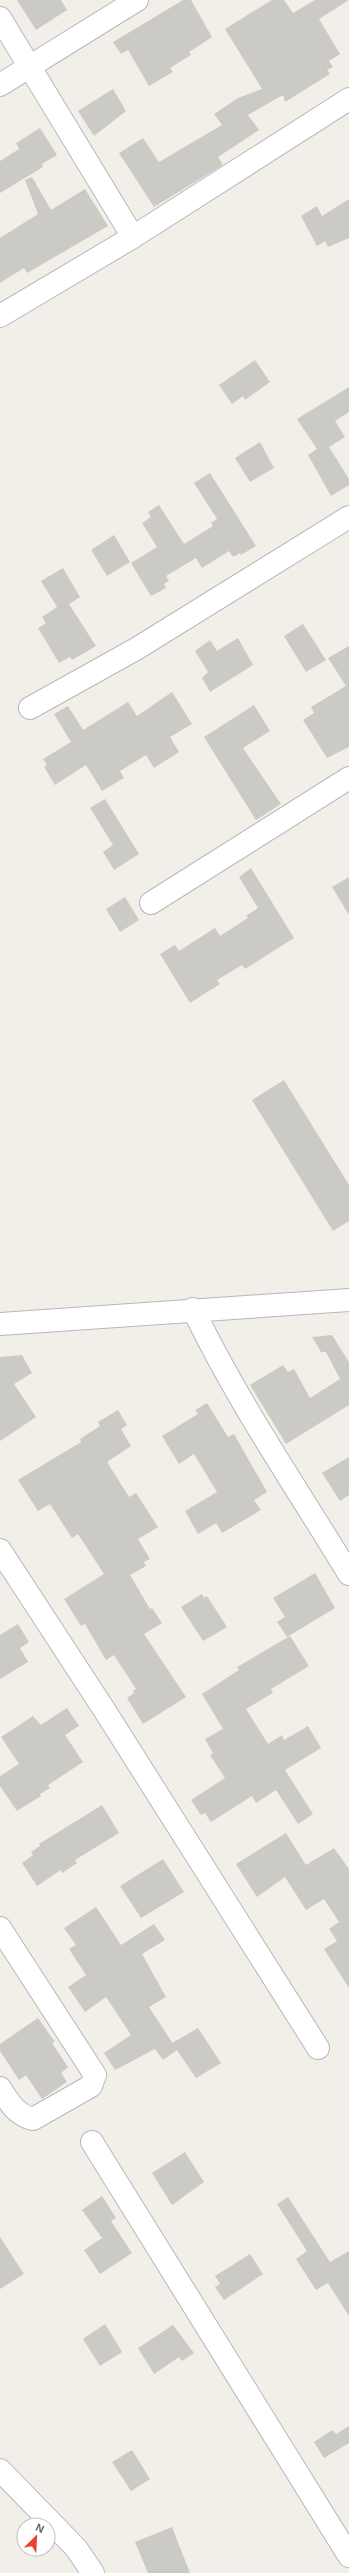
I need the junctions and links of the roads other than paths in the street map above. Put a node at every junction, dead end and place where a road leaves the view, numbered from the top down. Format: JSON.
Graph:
{"nodes":[{"id":1,"x":137,"y":0,"type":"edge"},
{"id":2,"x":0,"y":18,"type":"edge"},
{"id":3,"x":32,"y":67,"type":"junction"},
{"id":4,"x":0,"y":85,"type":"edge"},
{"id":5,"x":349,"y":99,"type":"edge"},
{"id":6,"x":133,"y":237,"type":"junction"},
{"id":7,"x":0,"y":316,"type":"edge"},
{"id":8,"x":349,"y":517,"type":"edge"},
{"id":9,"x":30,"y":708,"type":"dead end"},
{"id":10,"x":349,"y":778,"type":"edge"},
{"id":11,"x":150,"y":903,"type":"dead end"},
{"id":12,"x":349,"y":1300,"type":"edge"},
{"id":13,"x":193,"y":1309,"type":"junction"},
{"id":14,"x":0,"y":1324,"type":"edge"},
{"id":15,"x":0,"y":1550,"type":"edge"},
{"id":16,"x":349,"y":1574,"type":"edge"},
{"id":17,"x":0,"y":1928,"type":"edge"},
{"id":18,"x":318,"y":2048,"type":"dead end"},
{"id":19,"x":0,"y":2088,"type":"edge"},
{"id":20,"x":92,"y":2142,"type":"dead end"},
{"id":21,"x":0,"y":2470,"type":"edge"},
{"id":22,"x":349,"y":2556,"type":"edge"},
{"id":23,"x":93,"y":2573,"type":"edge"}],
"edges":[{"from":1,"to":3,"type":"street"},
{"from":2,"to":3,"type":"street"},
{"from":3,"to":4,"type":"street"},
{"from":3,"to":6,"type":"street"},
{"from":5,"to":6,"type":"street"},
{"from":6,"to":7,"type":"street"},
{"from":8,"to":9,"type":"street"},
{"from":10,"to":11,"type":"street"},
{"from":12,"to":13,"type":"street"},
{"from":13,"to":14,"type":"street"},
{"from":13,"to":16,"type":"street"},
{"from":15,"to":18,"type":"street"},
{"from":17,"to":19,"type":"street"},
{"from":20,"to":22,"type":"street"},
{"from":21,"to":23,"type":"street"}]}
